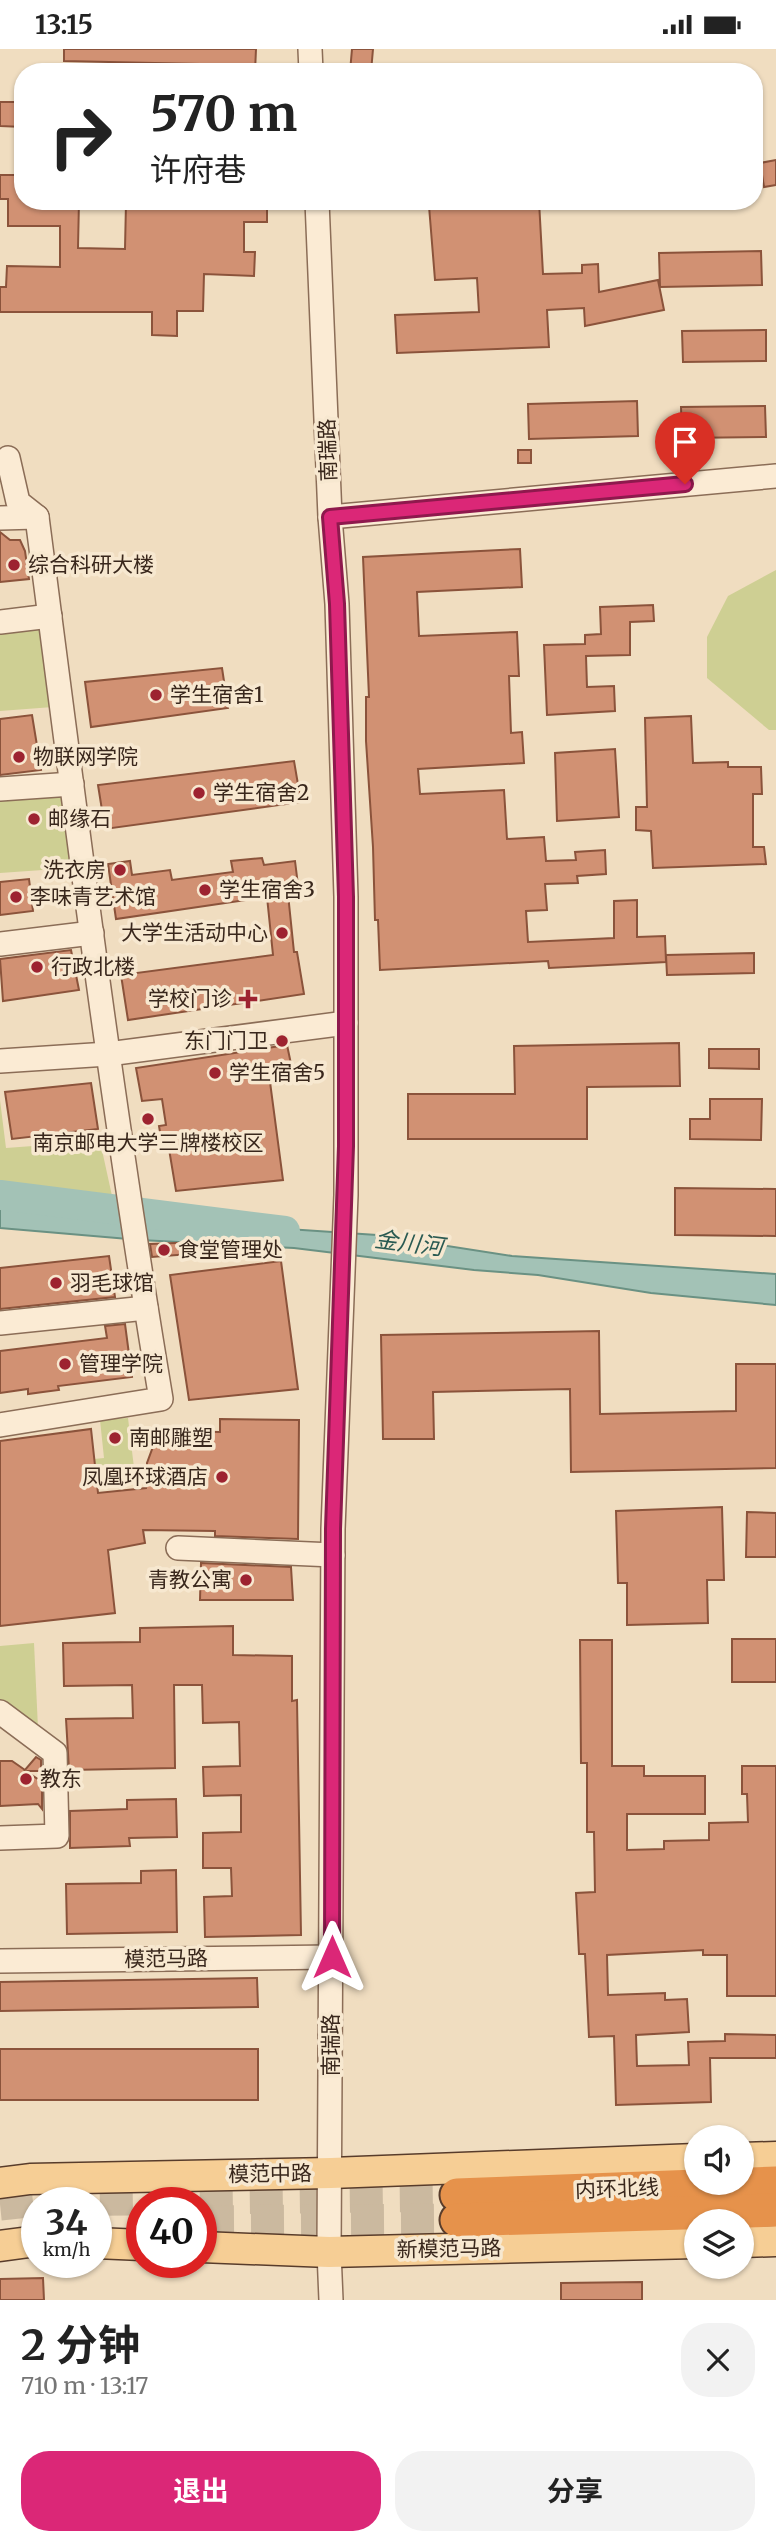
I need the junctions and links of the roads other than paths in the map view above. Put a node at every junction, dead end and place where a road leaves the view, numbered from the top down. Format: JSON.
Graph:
{"nodes":[{"id":1,"x":317,"y":210,"type":"edge"},
{"id":2,"x":8,"y":457,"type":"dead end"},
{"id":3,"x":776,"y":475,"type":"edge"},
{"id":4,"x":37,"y":517,"type":"junction"},
{"id":5,"x":330,"y":517,"type":"junction"},
{"id":6,"x":0,"y":518,"type":"edge"},
{"id":7,"x":50,"y":616,"type":"junction"},
{"id":8,"x":0,"y":622,"type":"edge"},
{"id":9,"x":72,"y":784,"type":"junction"},
{"id":10,"x":0,"y":789,"type":"edge"},
{"id":11,"x":92,"y":933,"type":"junction"},
{"id":12,"x":0,"y":944,"type":"edge"},
{"id":13,"x":346,"y":1023,"type":"junction"},
{"id":14,"x":108,"y":1054,"type":"junction"},
{"id":15,"x":0,"y":1061,"type":"edge"},
{"id":16,"x":146,"y":1308,"type":"junction"},
{"id":17,"x":0,"y":1323,"type":"edge"},
{"id":18,"x":0,"y":1425,"type":"edge"},
{"id":19,"x":178,"y":1548,"type":"dead end"},
{"id":20,"x":333,"y":1555,"type":"junction"},
{"id":21,"x":0,"y":1712,"type":"edge"},
{"id":22,"x":0,"y":1838,"type":"edge"},
{"id":23,"x":332,"y":1957,"type":"junction"},
{"id":24,"x":0,"y":1961,"type":"edge"},
{"id":25,"x":684,"y":2159,"type":"edge"},
{"id":26,"x":331,"y":2173,"type":"junction"},
{"id":27,"x":0,"y":2183,"type":"edge"},
{"id":28,"x":765,"y":2200,"type":"edge"},
{"id":29,"x":457,"y":2208,"type":"tunnel mouth"},
{"id":30,"x":21,"y":2243,"type":"edge"},
{"id":31,"x":684,"y":2243,"type":"edge"},
{"id":32,"x":0,"y":2246,"type":"edge"},
{"id":33,"x":217,"y":2248,"type":"edge"},
{"id":34,"x":329,"y":2252,"type":"junction"},
{"id":35,"x":331,"y":2300,"type":"edge"}],
"edges":[{"from":1,"to":5,"type":"street","name":"南瑞路"},
{"from":2,"to":4,"type":"street"},
{"from":3,"to":5,"type":"street"},
{"from":4,"to":6,"type":"street"},
{"from":4,"to":7,"type":"street"},
{"from":5,"to":13,"type":"street","name":"南瑞路"},
{"from":7,"to":8,"type":"street"},
{"from":7,"to":9,"type":"street"},
{"from":9,"to":10,"type":"street"},
{"from":9,"to":11,"type":"street"},
{"from":11,"to":12,"type":"street"},
{"from":11,"to":14,"type":"street"},
{"from":13,"to":14,"type":"street"},
{"from":13,"to":20,"type":"street","name":"南瑞路"},
{"from":14,"to":15,"type":"street"},
{"from":14,"to":16,"type":"street"},
{"from":16,"to":17,"type":"street"},
{"from":16,"to":18,"type":"street"},
{"from":19,"to":20,"type":"street"},
{"from":20,"to":23,"type":"street","name":"南瑞路"},
{"from":21,"to":22,"type":"street"},
{"from":23,"to":24,"type":"street","name":"模范马路"},
{"from":23,"to":26,"type":"street","name":"南瑞路"},
{"from":25,"to":26,"type":"main road","name":"模范中路"},
{"from":26,"to":27,"type":"main road","name":"模范中路"},
{"from":26,"to":34,"type":"street","name":"南瑞路"},
{"from":28,"to":29,"type":"highway","name":"内环北线"},
{"from":30,"to":32,"type":"main road"},
{"from":31,"to":34,"type":"main road","name":"新模范马路"},
{"from":33,"to":34,"type":"main road","name":"新模范马路"},
{"from":34,"to":35,"type":"street","name":"南瑞路"}]}
